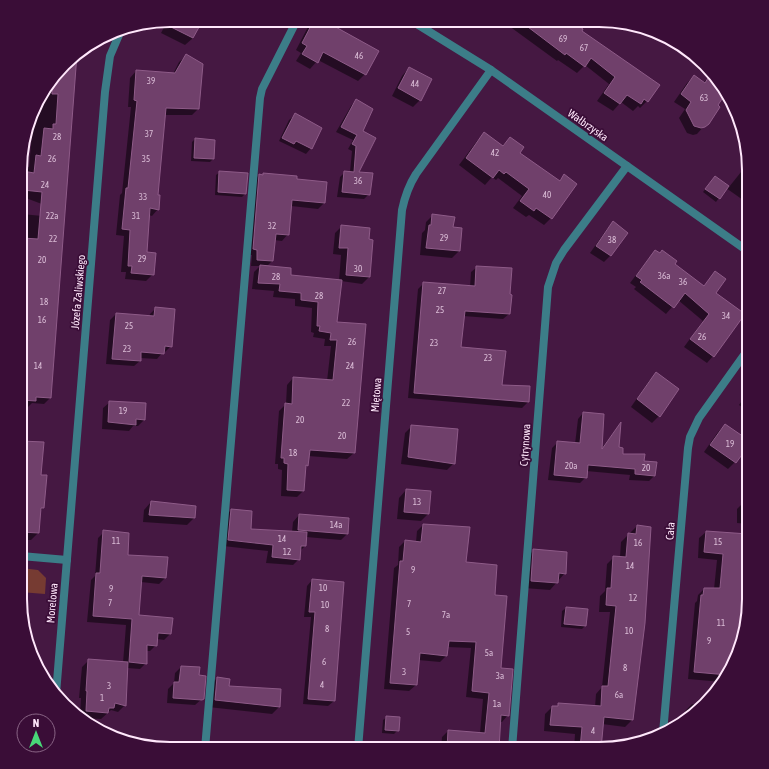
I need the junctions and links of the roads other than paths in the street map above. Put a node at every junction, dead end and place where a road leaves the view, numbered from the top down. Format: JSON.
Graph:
{"nodes":[{"id":1,"x":293,"y":27,"type":"edge"},
{"id":2,"x":422,"y":27,"type":"edge"},
{"id":3,"x":118,"y":37,"type":"edge"},
{"id":4,"x":491,"y":70,"type":"junction"},
{"id":5,"x":627,"y":166,"type":"junction"},
{"id":6,"x":742,"y":247,"type":"edge"},
{"id":7,"x":742,"y":358,"type":"edge"},
{"id":8,"x":27,"y":557,"type":"edge"},
{"id":9,"x":67,"y":560,"type":"junction"},
{"id":10,"x":57,"y":686,"type":"edge"},
{"id":11,"x":664,"y":726,"type":"edge"},
{"id":12,"x":206,"y":742,"type":"edge"},
{"id":13,"x":359,"y":742,"type":"edge"},
{"id":14,"x":513,"y":742,"type":"edge"}],
"edges":[{"from":1,"to":12,"type":"street"},
{"from":2,"to":4,"type":"street","name":"Wałbrzyska"},
{"from":3,"to":9,"type":"street","name":"Józefa Zaliwskiego"},
{"from":4,"to":5,"type":"street","name":"Wałbrzyska"},
{"from":4,"to":13,"type":"street","name":"Miętowa"},
{"from":5,"to":6,"type":"street","name":"Wałbrzyska"},
{"from":5,"to":14,"type":"street","name":"Cytrynowa"},
{"from":7,"to":11,"type":"street","name":"Cała"},
{"from":8,"to":9,"type":"street"},
{"from":9,"to":10,"type":"street","name":"Morelowa"}]}
